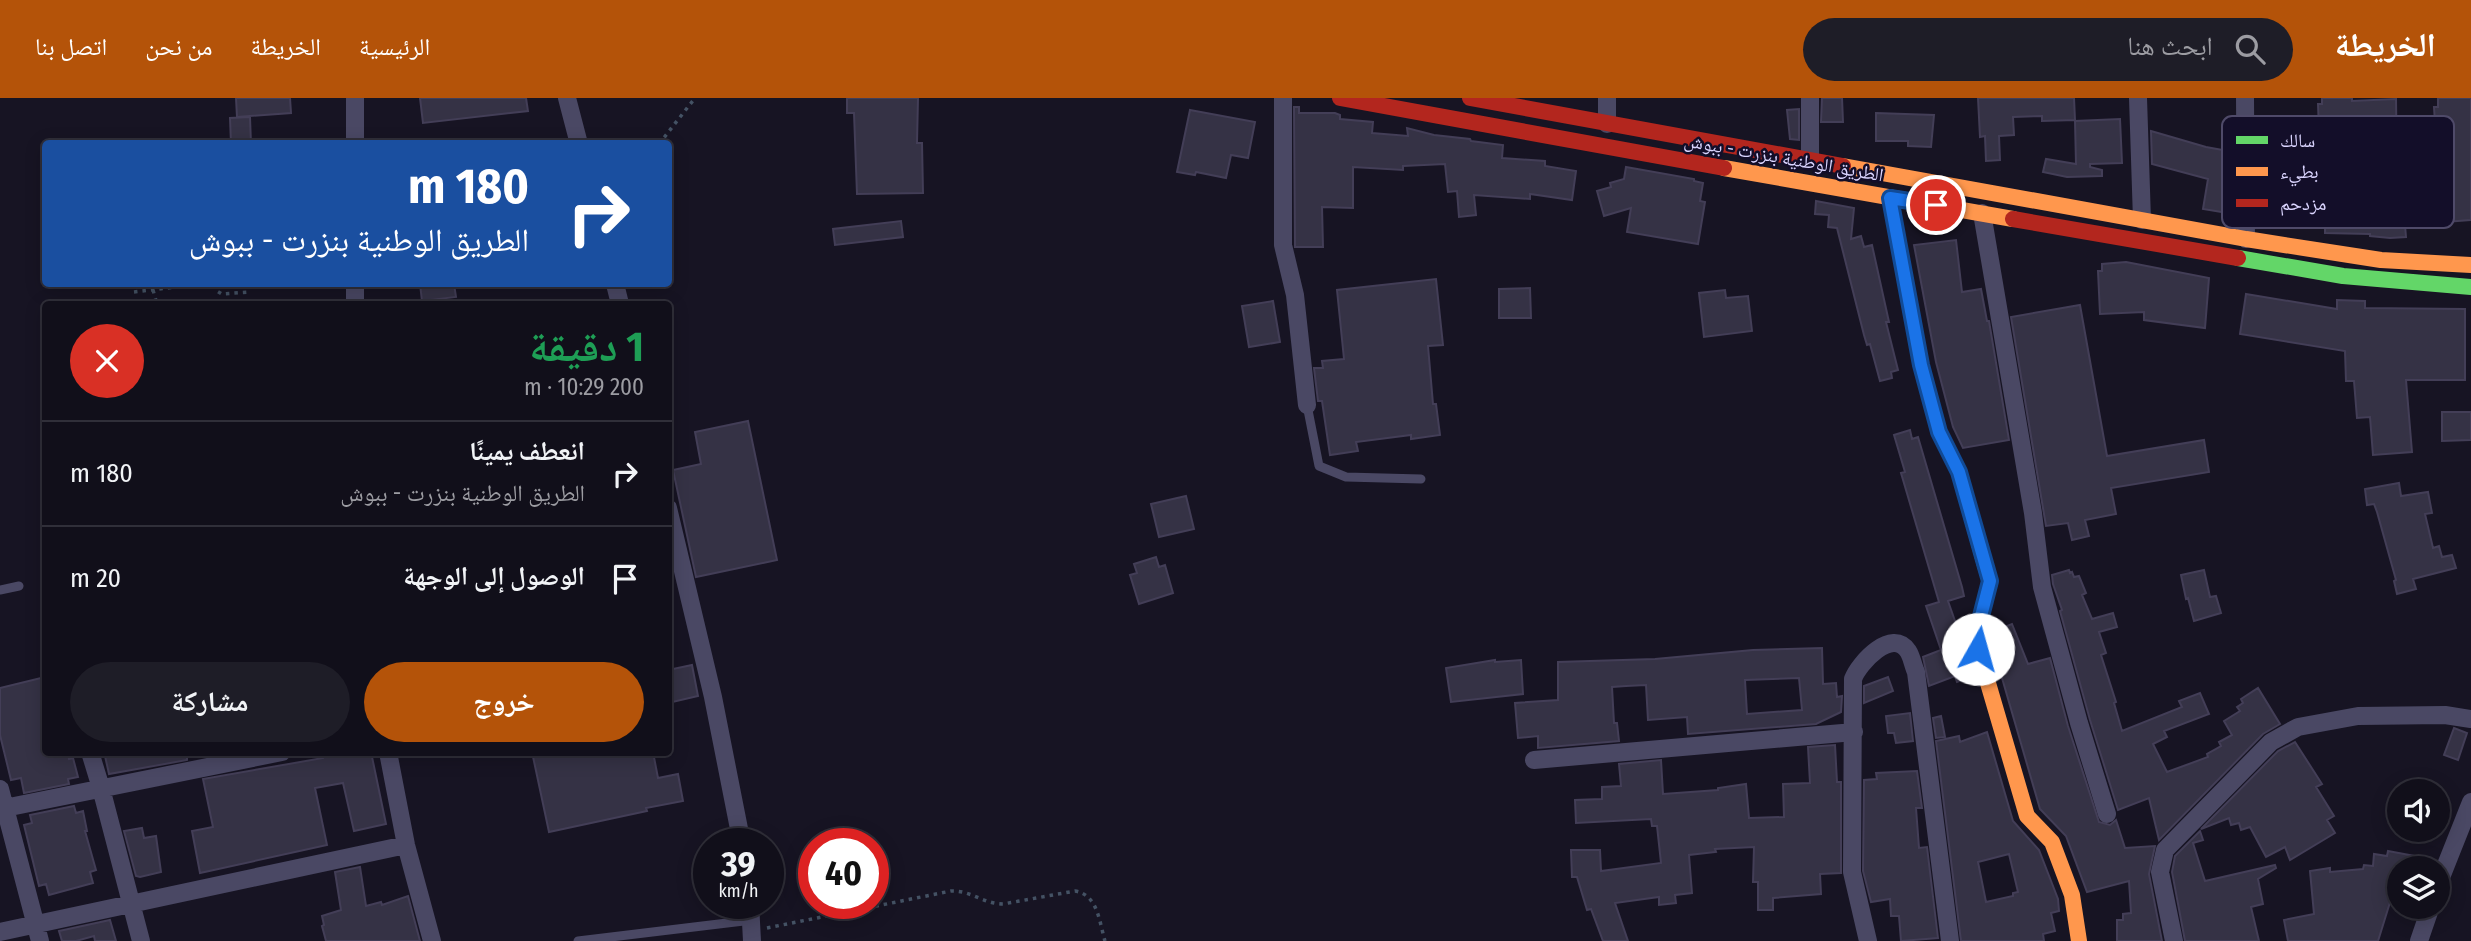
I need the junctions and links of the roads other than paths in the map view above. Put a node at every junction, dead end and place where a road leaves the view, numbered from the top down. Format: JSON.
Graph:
{"nodes":[{"id":1,"x":355,"y":98,"type":"edge"},
{"id":2,"x":567,"y":98,"type":"edge"},
{"id":3,"x":1283,"y":98,"type":"edge"},
{"id":4,"x":1339,"y":98,"type":"edge"},
{"id":5,"x":1470,"y":98,"type":"edge"},
{"id":6,"x":1607,"y":98,"type":"edge"},
{"id":7,"x":1810,"y":98,"type":"edge"},
{"id":8,"x":2137,"y":98,"type":"edge"},
{"id":9,"x":2245,"y":98,"type":"edge"},
{"id":10,"x":2245,"y":116,"type":"edge"},
{"id":11,"x":1607,"y":124,"type":"junction"},
{"id":12,"x":355,"y":140,"type":"edge"},
{"id":13,"x":578,"y":140,"type":"edge"},
{"id":14,"x":1810,"y":160,"type":"junction"},
{"id":15,"x":1890,"y":198,"type":"junction"},
{"id":16,"x":1982,"y":213,"type":"junction"},
{"id":17,"x":2141,"y":220,"type":"junction"},
{"id":18,"x":2246,"y":228,"type":"edge"},
{"id":19,"x":2246,"y":239,"type":"junction"},
{"id":20,"x":2471,"y":265,"type":"edge"},
{"id":21,"x":2471,"y":287,"type":"edge"},
{"id":22,"x":1307,"y":405,"type":"joint"},
{"id":23,"x":1421,"y":479,"type":"dead end"},
{"id":24,"x":672,"y":525,"type":"edge"},
{"id":25,"x":19,"y":586,"type":"dead end"},
{"id":26,"x":0,"y":590,"type":"edge"},
{"id":27,"x":2471,"y":719,"type":"edge"},
{"id":28,"x":1854,"y":732,"type":"junction"},
{"id":29,"x":91,"y":756,"type":"edge"},
{"id":30,"x":262,"y":756,"type":"edge"},
{"id":31,"x":389,"y":756,"type":"edge"},
{"id":32,"x":1534,"y":760,"type":"dead end"},
{"id":33,"x":101,"y":788,"type":"junction"},
{"id":34,"x":0,"y":789,"type":"edge"},
{"id":35,"x":2471,"y":803,"type":"edge"},
{"id":36,"x":3,"y":809,"type":"edge"},
{"id":37,"x":2107,"y":814,"type":"dead end"},
{"id":38,"x":739,"y":828,"type":"edge"},
{"id":39,"x":406,"y":845,"type":"junction"},
{"id":40,"x":2450,"y":856,"type":"edge"},
{"id":41,"x":131,"y":902,"type":"junction"},
{"id":42,"x":2427,"y":919,"type":"edge"},
{"id":43,"x":752,"y":924,"type":"edge"},
{"id":44,"x":0,"y":932,"type":"edge"},
{"id":45,"x":37,"y":932,"type":"edge"},
{"id":46,"x":141,"y":941,"type":"edge"},
{"id":47,"x":432,"y":941,"type":"edge"},
{"id":48,"x":578,"y":941,"type":"edge"},
{"id":49,"x":1868,"y":941,"type":"edge"},
{"id":50,"x":1950,"y":941,"type":"edge"},
{"id":51,"x":2079,"y":941,"type":"edge"},
{"id":52,"x":2174,"y":941,"type":"edge"},
{"id":53,"x":2419,"y":941,"type":"edge"}],
"edges":[{"from":1,"to":12,"type":"street"},
{"from":2,"to":13,"type":"street"},
{"from":3,"to":22,"type":"street"},
{"from":4,"to":15,"type":"main road","name":"الطريق الوطنية بنزرت - ببوش"},
{"from":5,"to":11,"type":"main road","name":"الطريق الوطنية بنزرت - ببوش"},
{"from":6,"to":11,"type":"street"},
{"from":7,"to":14,"type":"street"},
{"from":8,"to":17,"type":"street"},
{"from":9,"to":10,"type":"street"},
{"from":11,"to":14,"type":"main road","name":"الطريق الوطنية بنزرت - ببوش"},
{"from":14,"to":17,"type":"main road","name":"الطريق الوطنية بنزرت - ببوش"},
{"from":15,"to":16,"type":"main road","name":"الطريق الوطنية بنزرت - ببوش"},
{"from":15,"to":51,"type":"main road"},
{"from":16,"to":21,"type":"main road","name":"الطريق الوطنية بنزرت - ببوش"},
{"from":16,"to":37,"type":"street"},
{"from":17,"to":19,"type":"main road","name":"الطريق الوطنية بنزرت - ببوش"},
{"from":18,"to":19,"type":"street"},
{"from":19,"to":20,"type":"main road","name":"الطريق الوطنية بنزرت - ببوش"},
{"from":22,"to":23,"type":"lane"},
{"from":24,"to":38,"type":"street"},
{"from":25,"to":26,"type":"lane"},
{"from":27,"to":52,"type":"street"},
{"from":28,"to":32,"type":"street"},
{"from":28,"to":49,"type":"street"},
{"from":28,"to":50,"type":"street"},
{"from":29,"to":33,"type":"street"},
{"from":30,"to":33,"type":"street"},
{"from":31,"to":39,"type":"street"},
{"from":33,"to":36,"type":"street"},
{"from":33,"to":41,"type":"street"},
{"from":34,"to":36,"type":"street"},
{"from":35,"to":40,"type":"street"},
{"from":36,"to":45,"type":"street"},
{"from":39,"to":41,"type":"street"},
{"from":39,"to":47,"type":"street"},
{"from":41,"to":45,"type":"street"},
{"from":41,"to":46,"type":"street"},
{"from":42,"to":53,"type":"street"},
{"from":43,"to":48,"type":"lane"},
{"from":44,"to":45,"type":"street"}]}
